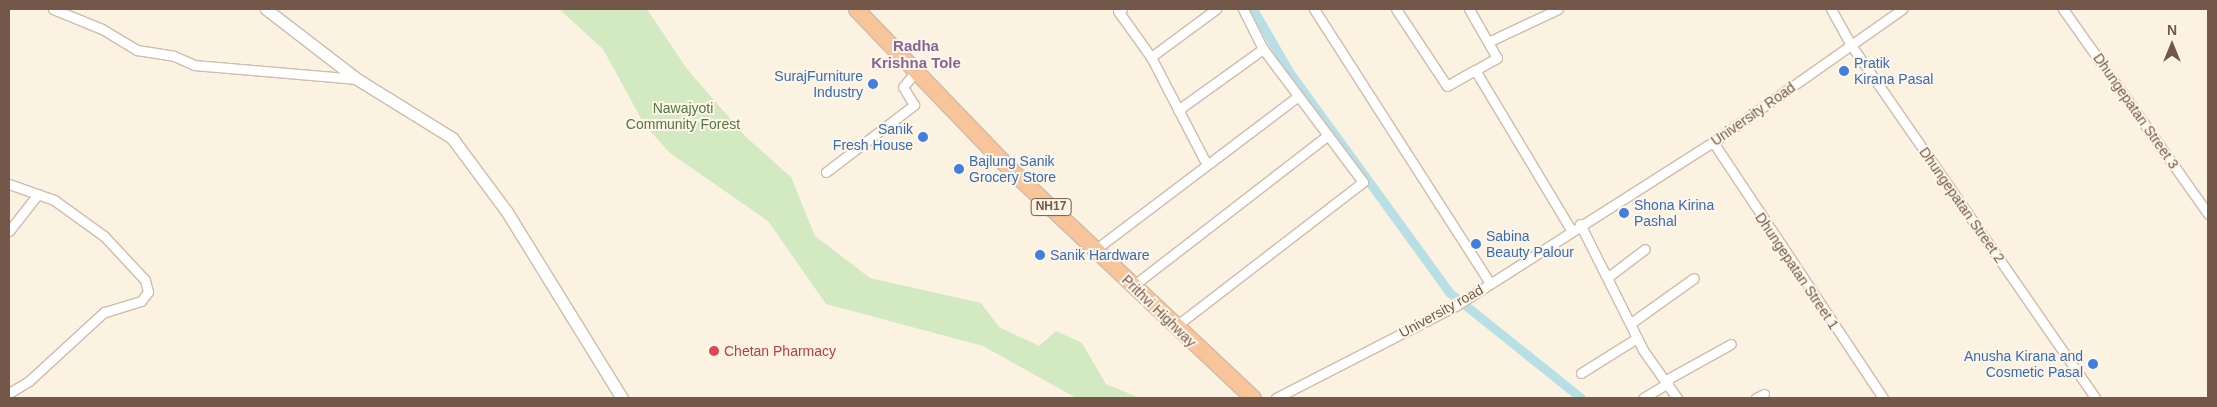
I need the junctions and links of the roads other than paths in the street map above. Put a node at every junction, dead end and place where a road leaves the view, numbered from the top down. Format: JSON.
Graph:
{"nodes":[{"id":1,"x":52,"y":9,"type":"edge"},
{"id":2,"x":266,"y":9,"type":"edge"},
{"id":3,"x":856,"y":9,"type":"edge"},
{"id":4,"x":1122,"y":9,"type":"edge"},
{"id":5,"x":1216,"y":9,"type":"edge"},
{"id":6,"x":1243,"y":9,"type":"edge"},
{"id":7,"x":1314,"y":9,"type":"edge"},
{"id":8,"x":1396,"y":9,"type":"edge"},
{"id":9,"x":1469,"y":9,"type":"edge"},
{"id":10,"x":1558,"y":9,"type":"edge"},
{"id":11,"x":1831,"y":9,"type":"edge"},
{"id":12,"x":1902,"y":9,"type":"edge"},
{"id":13,"x":2063,"y":9,"type":"edge"},
{"id":14,"x":1544,"y":12,"type":"edge"},
{"id":15,"x":1488,"y":42,"type":"junction"},
{"id":16,"x":1851,"y":45,"type":"junction"},
{"id":17,"x":1263,"y":49,"type":"junction"},
{"id":18,"x":1151,"y":57,"type":"junction"},
{"id":19,"x":916,"y":70,"type":"junction"},
{"id":20,"x":1476,"y":70,"type":"junction"},
{"id":21,"x":356,"y":79,"type":"junction"},
{"id":22,"x":1298,"y":96,"type":"junction"},
{"id":23,"x":1178,"y":110,"type":"junction"},
{"id":24,"x":1328,"y":135,"type":"junction"},
{"id":25,"x":1713,"y":142,"type":"junction"},
{"id":26,"x":1206,"y":163,"type":"junction"},
{"id":27,"x":826,"y":172,"type":"dead end"},
{"id":28,"x":9,"y":184,"type":"edge"},
{"id":29,"x":38,"y":194,"type":"junction"},
{"id":30,"x":1600,"y":212,"type":"joint"},
{"id":31,"x":2208,"y":214,"type":"edge"},
{"id":32,"x":1580,"y":224,"type":"junction"},
{"id":33,"x":1571,"y":230,"type":"junction"},
{"id":34,"x":9,"y":232,"type":"edge"},
{"id":35,"x":1096,"y":249,"type":"junction"},
{"id":36,"x":1645,"y":249,"type":"dead end"},
{"id":37,"x":1608,"y":277,"type":"junction"},
{"id":38,"x":1694,"y":278,"type":"dead end"},
{"id":39,"x":1490,"y":283,"type":"junction"},
{"id":40,"x":1134,"y":285,"type":"junction"},
{"id":41,"x":1631,"y":323,"type":"junction"},
{"id":42,"x":1176,"y":326,"type":"junction"},
{"id":43,"x":1637,"y":338,"type":"junction"},
{"id":44,"x":1731,"y":344,"type":"dead end"},
{"id":45,"x":1581,"y":373,"type":"dead end"},
{"id":46,"x":1667,"y":382,"type":"junction"},
{"id":47,"x":9,"y":393,"type":"edge"},
{"id":48,"x":622,"y":398,"type":"edge"},
{"id":49,"x":1252,"y":398,"type":"edge"},
{"id":50,"x":1276,"y":398,"type":"edge"},
{"id":51,"x":1643,"y":398,"type":"edge"},
{"id":52,"x":1677,"y":398,"type":"edge"},
{"id":53,"x":1883,"y":398,"type":"edge"},
{"id":54,"x":2095,"y":398,"type":"edge"}],
"edges":[{"from":1,"to":21,"type":"street"},
{"from":2,"to":21,"type":"street"},
{"from":3,"to":19,"type":"highway","name":"Prithvi Highway","number":"NH17"},
{"from":4,"to":18,"type":"street"},
{"from":5,"to":18,"type":"street"},
{"from":6,"to":17,"type":"street"},
{"from":7,"to":39,"type":"street"},
{"from":8,"to":20,"type":"street"},
{"from":9,"to":15,"type":"street"},
{"from":10,"to":14,"type":"street"},
{"from":11,"to":16,"type":"street","name":"Dhungepatan Street 2"},
{"from":12,"to":16,"type":"street","name":"University Road"},
{"from":13,"to":31,"type":"street","name":"Dhungepatan Street 3"},
{"from":14,"to":15,"type":"street"},
{"from":15,"to":20,"type":"street"},
{"from":16,"to":25,"type":"street","name":"University Road"},
{"from":16,"to":54,"type":"street","name":"Dhungepatan Street 2"},
{"from":17,"to":22,"type":"street"},
{"from":17,"to":23,"type":"street"},
{"from":18,"to":23,"type":"street"},
{"from":19,"to":27,"type":"street"},
{"from":19,"to":35,"type":"highway","name":"Prithvi Highway","number":"NH17"},
{"from":20,"to":33,"type":"street"},
{"from":21,"to":48,"type":"street"},
{"from":22,"to":24,"type":"street"},
{"from":22,"to":26,"type":"street"},
{"from":23,"to":26,"type":"street"},
{"from":24,"to":40,"type":"street"},
{"from":24,"to":42,"type":"street"},
{"from":25,"to":30,"type":"street","name":"University Road"},
{"from":25,"to":53,"type":"street","name":"Dhungepatan Street 1"},
{"from":26,"to":35,"type":"street"},
{"from":28,"to":29,"type":"street"},
{"from":29,"to":34,"type":"street"},
{"from":29,"to":47,"type":"street"},
{"from":30,"to":32,"type":"street","name":"University road"},
{"from":32,"to":33,"type":"street","name":"University road"},
{"from":32,"to":37,"type":"street"},
{"from":33,"to":39,"type":"street","name":"University road"},
{"from":35,"to":40,"type":"highway","name":"Prithvi Highway","number":"NH17"},
{"from":36,"to":37,"type":"street"},
{"from":37,"to":41,"type":"street"},
{"from":38,"to":41,"type":"street"},
{"from":39,"to":50,"type":"street","name":"University road"},
{"from":40,"to":42,"type":"highway","name":"Prithvi Highway","number":"NH17"},
{"from":41,"to":43,"type":"street"},
{"from":42,"to":49,"type":"highway","name":"Prithvi Highway","number":"NH17"},
{"from":43,"to":45,"type":"street"},
{"from":43,"to":46,"type":"street"},
{"from":44,"to":46,"type":"street"},
{"from":46,"to":51,"type":"street"},
{"from":46,"to":52,"type":"street"}]}
